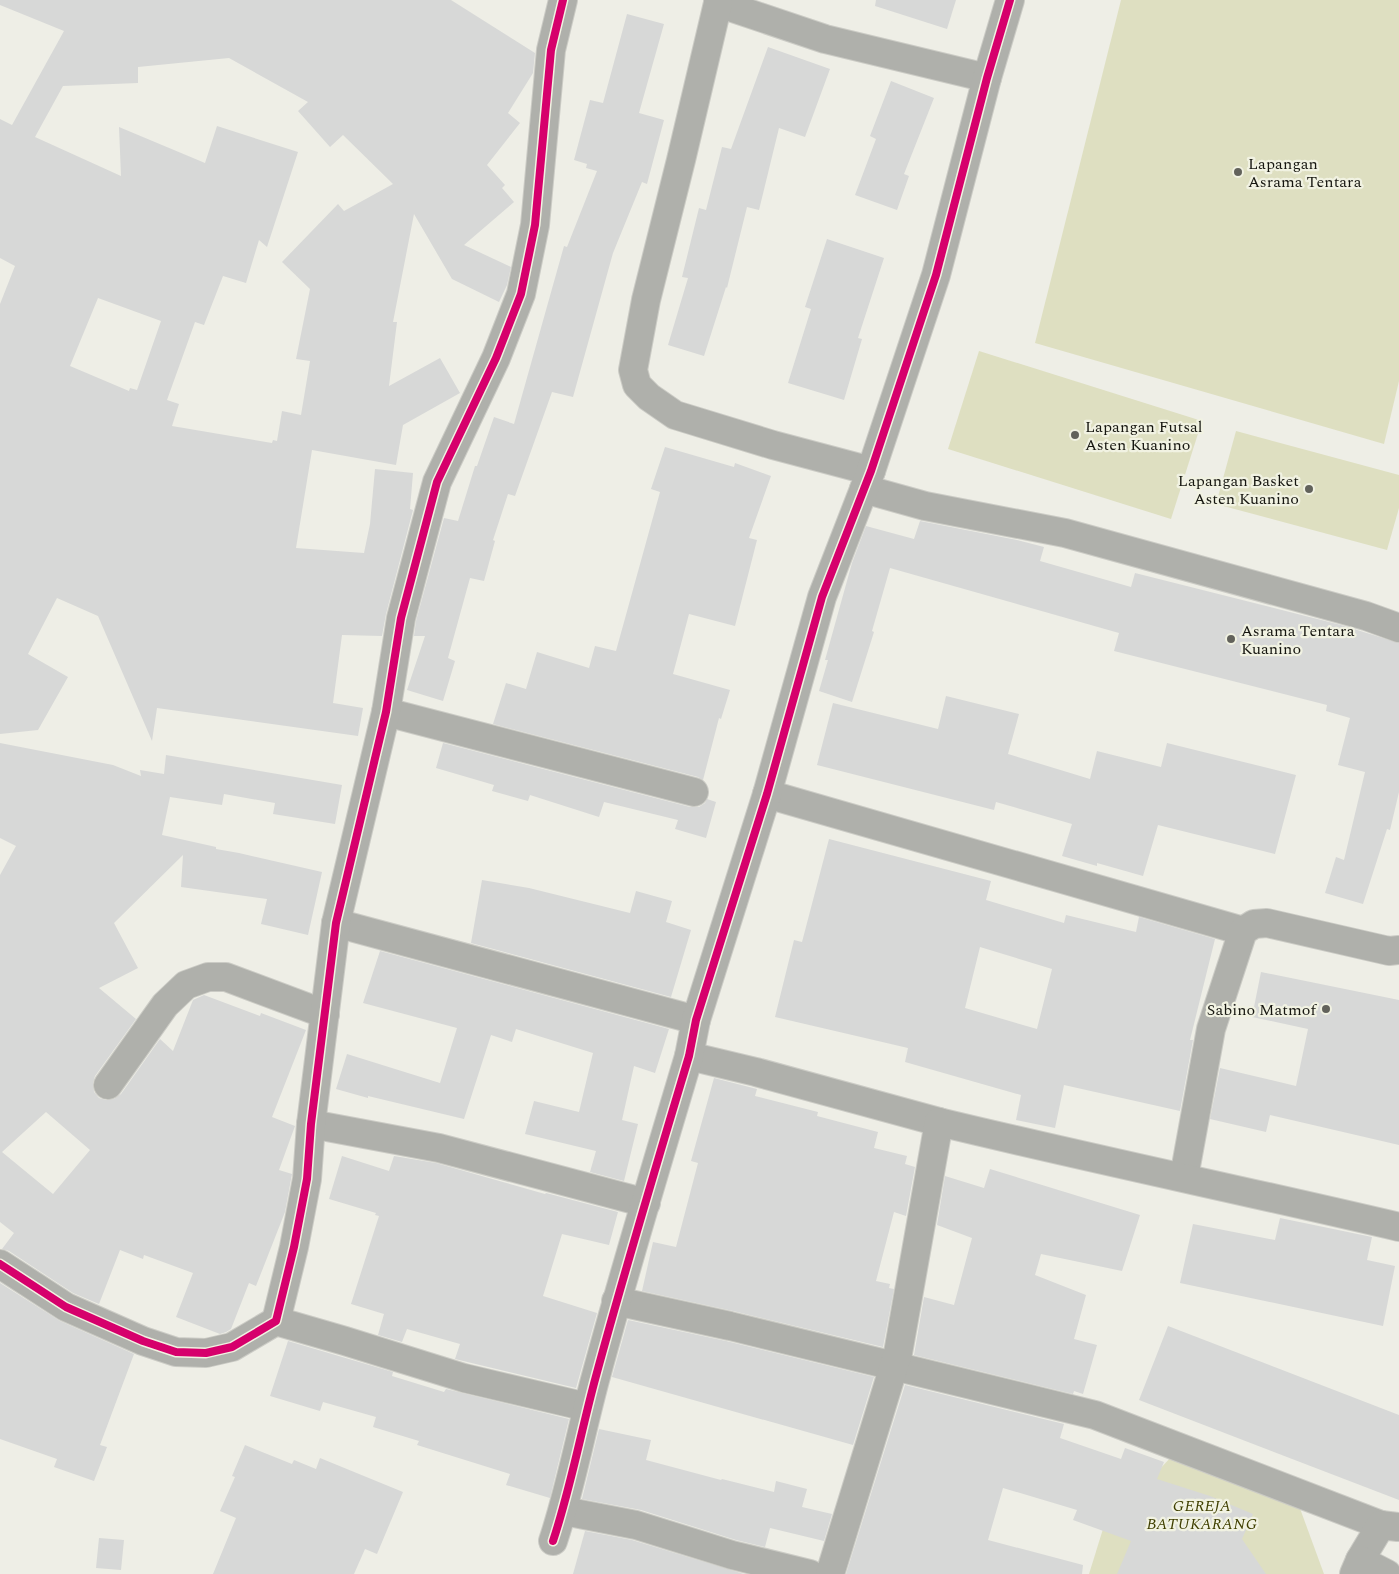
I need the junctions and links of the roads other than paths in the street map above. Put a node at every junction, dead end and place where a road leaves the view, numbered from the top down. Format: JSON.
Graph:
{"nodes":[{"id":1,"x":563,"y":0,"type":"edge"},
{"id":2,"x":1010,"y":0,"type":"edge"},
{"id":3,"x":718,"y":2,"type":"edge"},
{"id":4,"x":987,"y":78,"type":"junction"},
{"id":5,"x":867,"y":480,"type":"junction"},
{"id":6,"x":1399,"y":628,"type":"edge"},
{"id":7,"x":386,"y":712,"type":"junction"},
{"id":8,"x":694,"y":792,"type":"dead end"},
{"id":9,"x":767,"y":794,"type":"junction"},
{"id":10,"x":336,"y":923,"type":"junction"},
{"id":11,"x":1242,"y":931,"type":"junction"},
{"id":12,"x":1399,"y":950,"type":"edge"},
{"id":13,"x":325,"y":1014,"type":"junction"},
{"id":14,"x":696,"y":1020,"type":"junction"},
{"id":15,"x":689,"y":1056,"type":"junction"},
{"id":16,"x":108,"y":1085,"type":"dead end"},
{"id":17,"x":939,"y":1122,"type":"junction"},
{"id":18,"x":311,"y":1124,"type":"junction"},
{"id":19,"x":1184,"y":1177,"type":"junction"},
{"id":20,"x":646,"y":1203,"type":"junction"},
{"id":21,"x":1399,"y":1227,"type":"edge"},
{"id":22,"x":0,"y":1264,"type":"edge"},
{"id":23,"x":616,"y":1301,"type":"junction"},
{"id":24,"x":276,"y":1321,"type":"junction"},
{"id":25,"x":894,"y":1367,"type":"junction"},
{"id":26,"x":587,"y":1407,"type":"junction"},
{"id":27,"x":564,"y":1511,"type":"junction"},
{"id":28,"x":1390,"y":1526,"type":"edge"},
{"id":29,"x":553,"y":1541,"type":"dead end"},
{"id":30,"x":1357,"y":1567,"type":"edge"},
{"id":31,"x":810,"y":1574,"type":"edge"},
{"id":32,"x":830,"y":1574,"type":"edge"},
{"id":33,"x":1387,"y":1574,"type":"edge"}],
"edges":[{"from":1,"to":7,"type":"street"},
{"from":2,"to":4,"type":"street"},
{"from":3,"to":4,"type":"street"},
{"from":3,"to":5,"type":"street"},
{"from":4,"to":5,"type":"street"},
{"from":5,"to":6,"type":"street"},
{"from":5,"to":9,"type":"street"},
{"from":7,"to":8,"type":"street"},
{"from":7,"to":10,"type":"street"},
{"from":9,"to":11,"type":"street"},
{"from":9,"to":14,"type":"street"},
{"from":10,"to":13,"type":"street"},
{"from":10,"to":14,"type":"street"},
{"from":11,"to":12,"type":"street"},
{"from":11,"to":19,"type":"street"},
{"from":13,"to":16,"type":"street"},
{"from":13,"to":18,"type":"street"},
{"from":14,"to":15,"type":"street"},
{"from":15,"to":17,"type":"street"},
{"from":15,"to":20,"type":"street"},
{"from":17,"to":19,"type":"street"},
{"from":17,"to":25,"type":"street"},
{"from":18,"to":20,"type":"street"},
{"from":18,"to":24,"type":"street"},
{"from":19,"to":21,"type":"street"},
{"from":20,"to":23,"type":"street"},
{"from":22,"to":24,"type":"street"},
{"from":23,"to":25,"type":"street"},
{"from":23,"to":26,"type":"street"},
{"from":24,"to":26,"type":"street"},
{"from":25,"to":28,"type":"street"},
{"from":25,"to":32,"type":"street"},
{"from":26,"to":27,"type":"street"},
{"from":27,"to":29,"type":"street"},
{"from":27,"to":31,"type":"street"},
{"from":28,"to":30,"type":"street"},
{"from":30,"to":33,"type":"street"}]}
